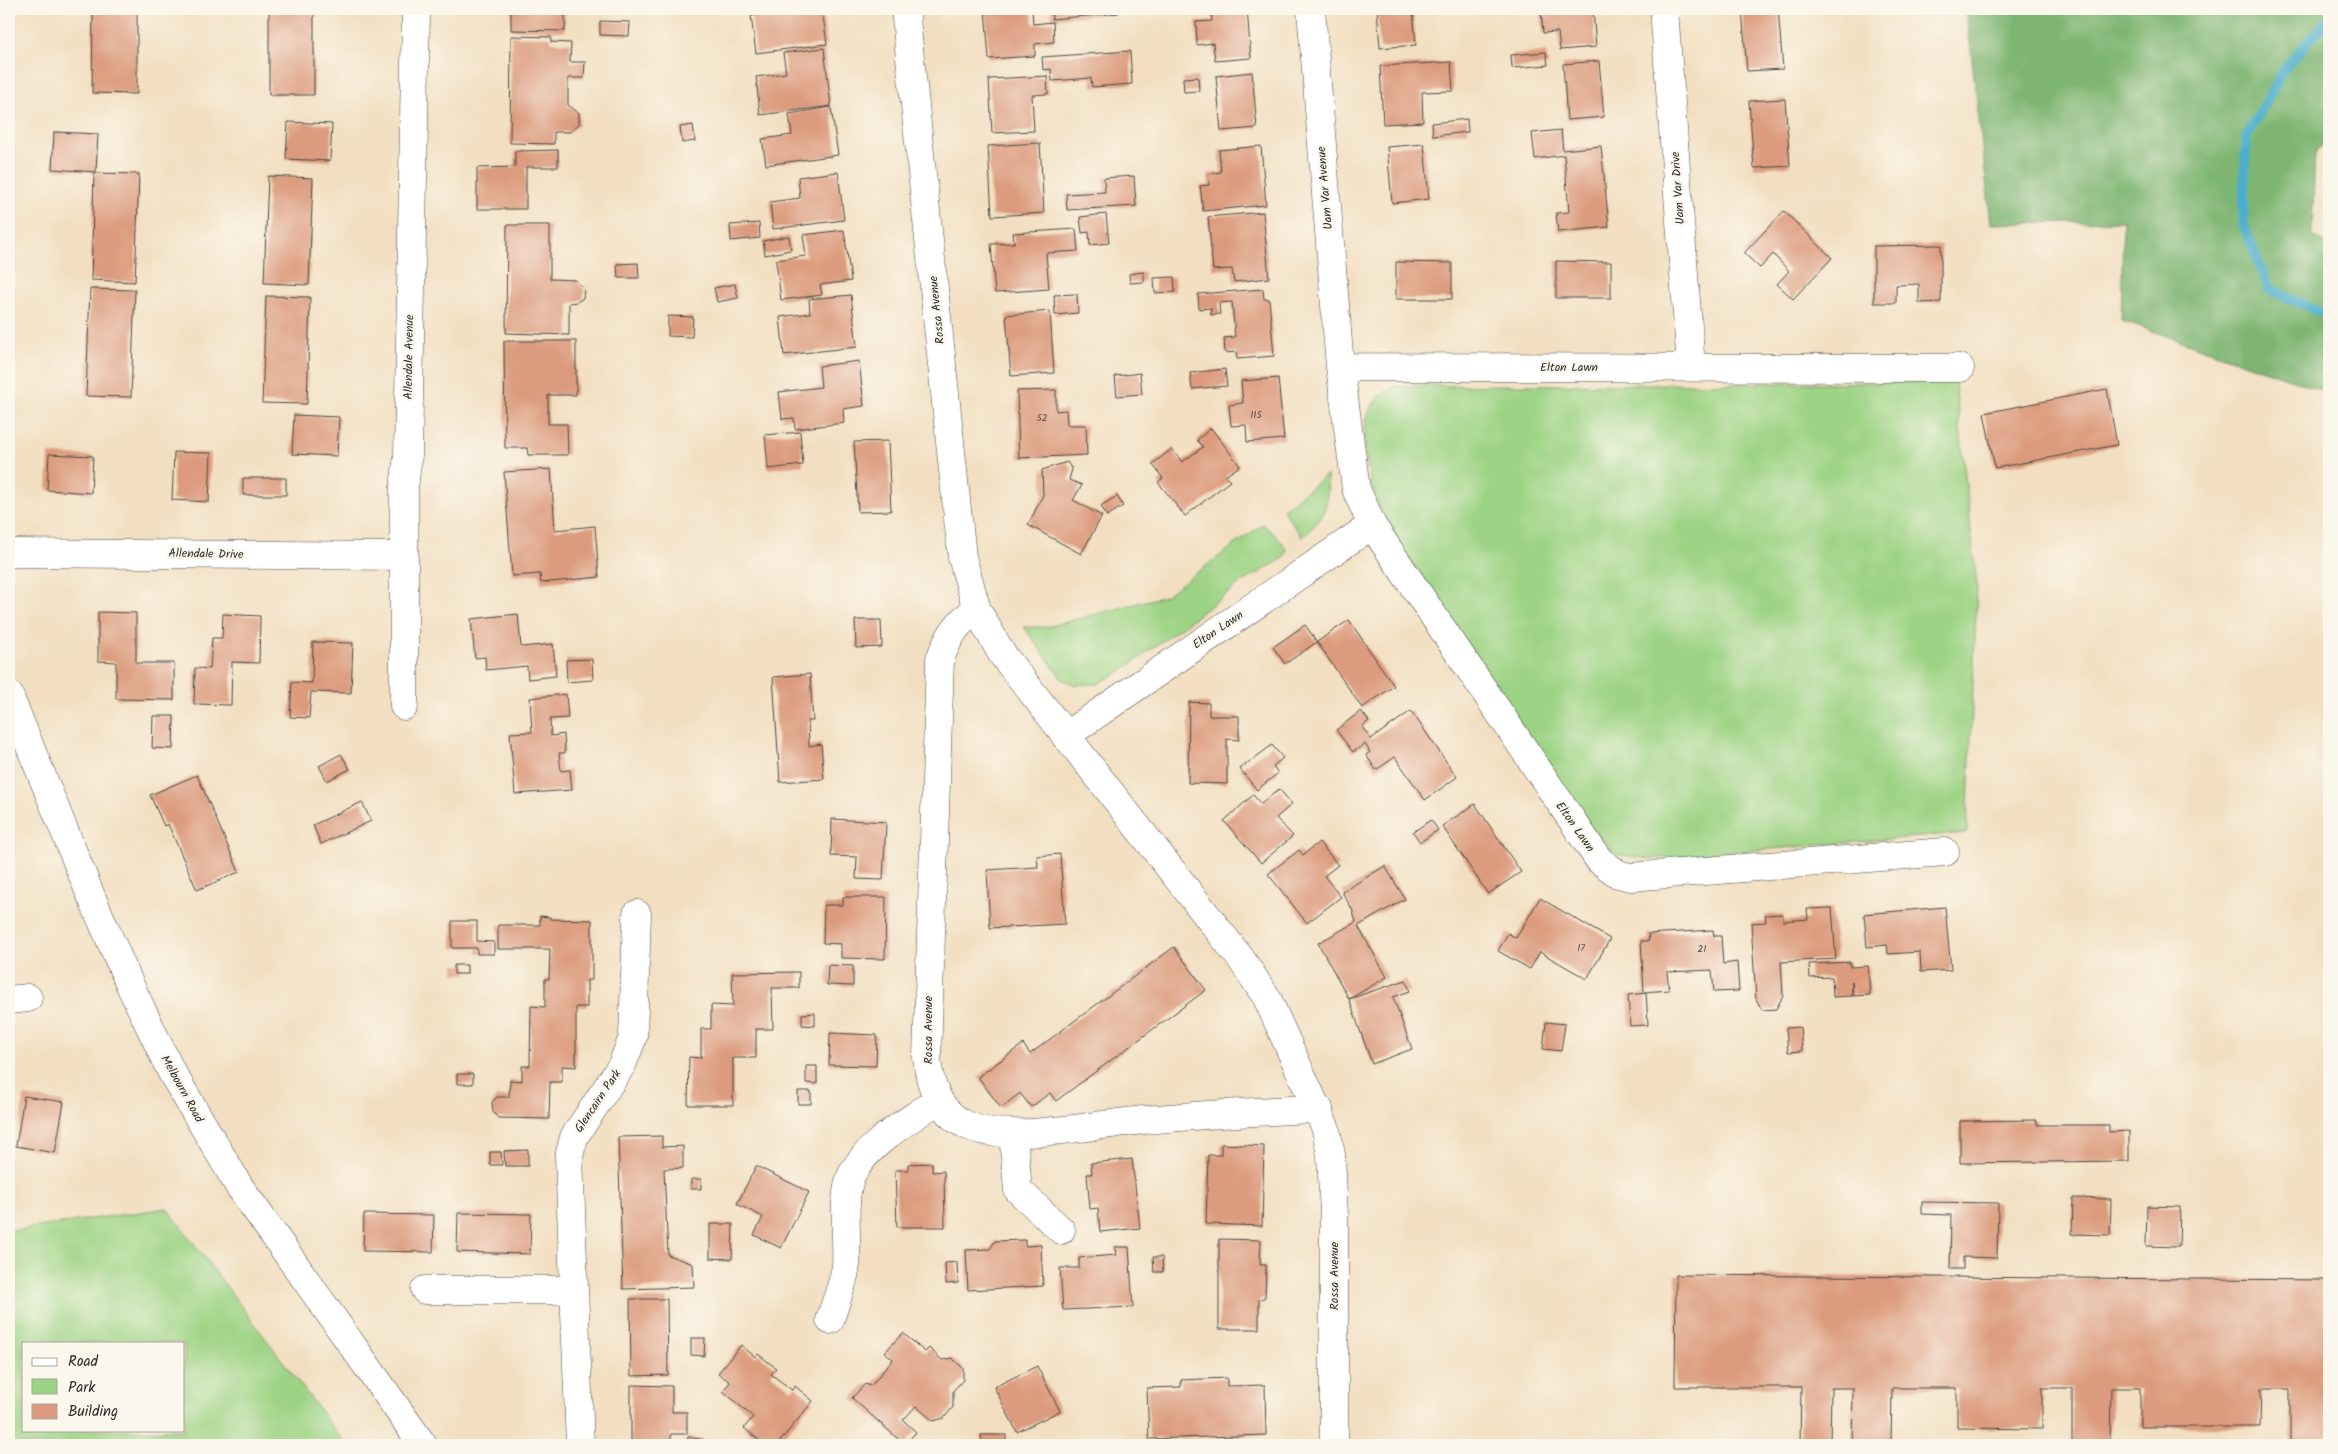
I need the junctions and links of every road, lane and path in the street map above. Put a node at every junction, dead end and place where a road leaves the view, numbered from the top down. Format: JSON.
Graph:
{"nodes":[{"id":1,"x":416,"y":9,"type":"edge"},
{"id":2,"x":905,"y":9,"type":"edge"},
{"id":3,"x":1311,"y":9,"type":"edge"},
{"id":4,"x":1664,"y":9,"type":"edge"},
{"id":5,"x":1340,"y":367,"type":"junction"},
{"id":6,"x":1691,"y":367,"type":"junction"},
{"id":7,"x":1960,"y":368,"type":"dead end"},
{"id":8,"x":1372,"y":525,"type":"junction"},
{"id":9,"x":9,"y":553,"type":"edge"},
{"id":10,"x":404,"y":556,"type":"junction"},
{"id":11,"x":977,"y":610,"type":"junction"},
{"id":12,"x":9,"y":695,"type":"edge"},
{"id":13,"x":404,"y":706,"type":"dead end"},
{"id":14,"x":1064,"y":736,"type":"junction"},
{"id":15,"x":1945,"y":852,"type":"dead end"},
{"id":16,"x":637,"y":914,"type":"dead end"},
{"id":17,"x":938,"y":1100,"type":"junction"},
{"id":18,"x":1319,"y":1109,"type":"junction"},
{"id":19,"x":1013,"y":1134,"type":"junction"},
{"id":20,"x":1061,"y":1230,"type":"dead end"},
{"id":21,"x":425,"y":1290,"type":"dead end"},
{"id":22,"x":574,"y":1290,"type":"junction"},
{"id":23,"x":830,"y":1320,"type":"dead end"},
{"id":24,"x":423,"y":1445,"type":"edge"},
{"id":25,"x":580,"y":1445,"type":"edge"},
{"id":26,"x":1334,"y":1445,"type":"edge"}],
"edges":[{"from":1,"to":10,"type":"street","name":"Allendale Avenue"},
{"from":2,"to":11,"type":"street","name":"Rossa Avenue"},
{"from":3,"to":5,"type":"street","name":"Uam Var Avenue"},
{"from":4,"to":6,"type":"street","name":"Uam Var Drive"},
{"from":5,"to":6,"type":"street","name":"Elton Lawn"},
{"from":5,"to":8,"type":"street","name":"Elton Lawn"},
{"from":6,"to":7,"type":"street","name":"Elton Lawn"},
{"from":8,"to":14,"type":"street","name":"Elton Lawn"},
{"from":8,"to":15,"type":"street","name":"Elton Lawn"},
{"from":9,"to":10,"type":"street","name":"Allendale Drive"},
{"from":10,"to":13,"type":"street","name":"Allendale Avenue"},
{"from":11,"to":14,"type":"street","name":"Rossa Avenue"},
{"from":11,"to":17,"type":"street","name":"Rossa Avenue"},
{"from":12,"to":24,"type":"street","name":"Melbourn Road"},
{"from":14,"to":18,"type":"street","name":"Rossa Avenue"},
{"from":16,"to":22,"type":"street","name":"Glencairn Park"},
{"from":17,"to":19,"type":"street","name":"Rossa Avenue"},
{"from":17,"to":23,"type":"street"},
{"from":18,"to":19,"type":"street","name":"Rossa Avenue"},
{"from":18,"to":26,"type":"street","name":"Rossa Avenue"},
{"from":19,"to":20,"type":"street"},
{"from":21,"to":22,"type":"street"},
{"from":22,"to":25,"type":"street","name":"Glencairn Park"}]}
